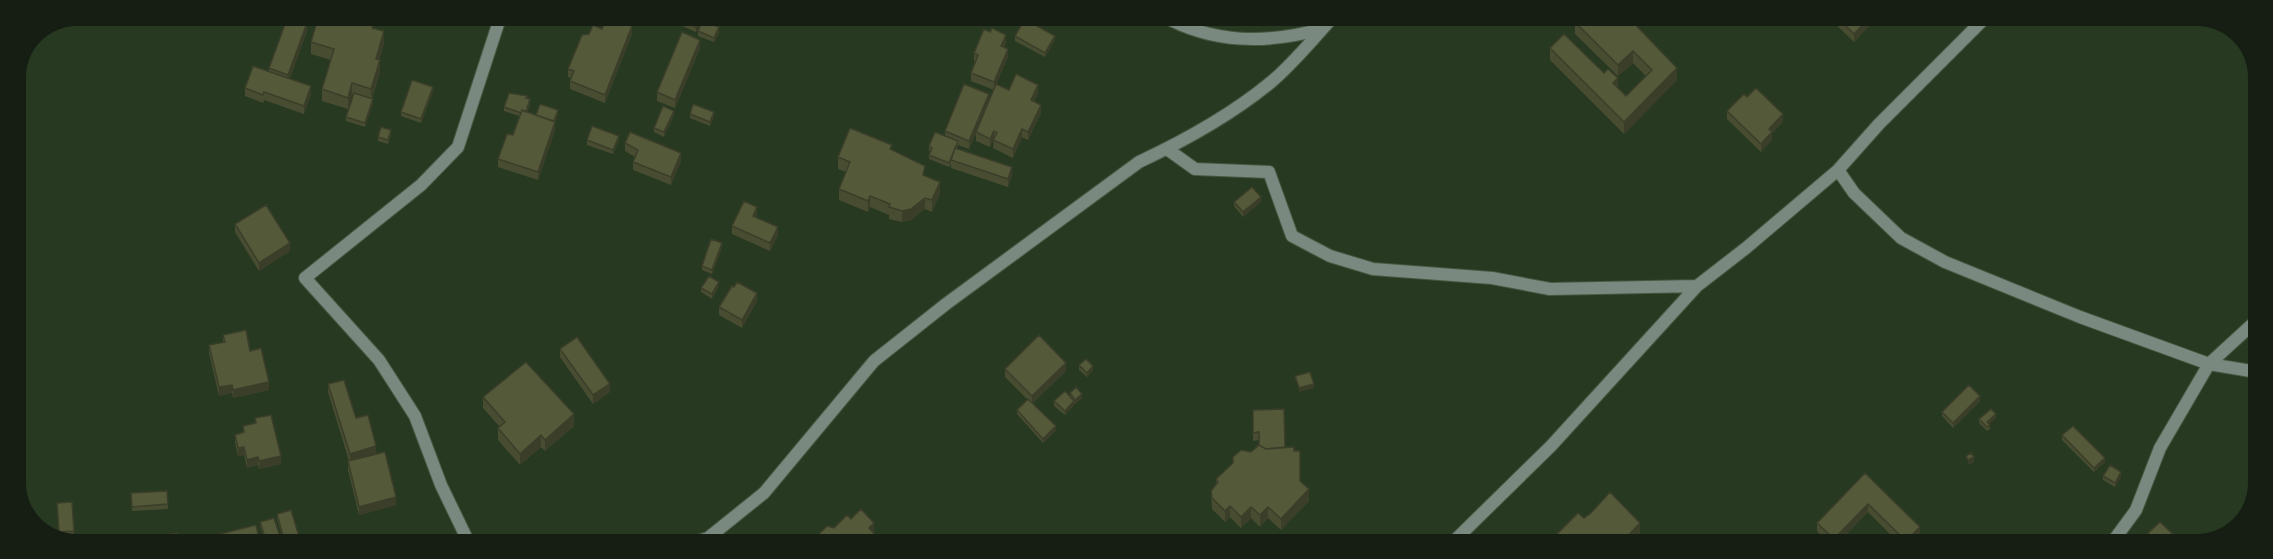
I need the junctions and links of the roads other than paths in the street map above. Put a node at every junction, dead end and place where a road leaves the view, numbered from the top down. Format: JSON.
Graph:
{"nodes":[{"id":1,"x":497,"y":26,"type":"edge"},
{"id":2,"x":1182,"y":26,"type":"edge"},
{"id":3,"x":1325,"y":26,"type":"edge"},
{"id":4,"x":1977,"y":26,"type":"edge"},
{"id":5,"x":1322,"y":29,"type":"junction"},
{"id":6,"x":1167,"y":149,"type":"junction"},
{"id":7,"x":1838,"y":170,"type":"junction"},
{"id":8,"x":1697,"y":286,"type":"junction"},
{"id":9,"x":2248,"y":329,"type":"edge"},
{"id":10,"x":2209,"y":364,"type":"junction"},
{"id":11,"x":2248,"y":370,"type":"edge"},
{"id":12,"x":465,"y":534,"type":"edge"},
{"id":13,"x":713,"y":534,"type":"edge"},
{"id":14,"x":1461,"y":534,"type":"edge"},
{"id":15,"x":2118,"y":534,"type":"edge"}],
"edges":[{"from":1,"to":12,"type":"street"},
{"from":2,"to":5,"type":"street"},
{"from":3,"to":5,"type":"street"},
{"from":4,"to":7,"type":"street"},
{"from":5,"to":6,"type":"street"},
{"from":6,"to":8,"type":"street"},
{"from":6,"to":13,"type":"street"},
{"from":7,"to":8,"type":"street"},
{"from":7,"to":10,"type":"street"},
{"from":8,"to":14,"type":"street"},
{"from":9,"to":10,"type":"street"},
{"from":10,"to":11,"type":"street"},
{"from":10,"to":15,"type":"street"}]}
